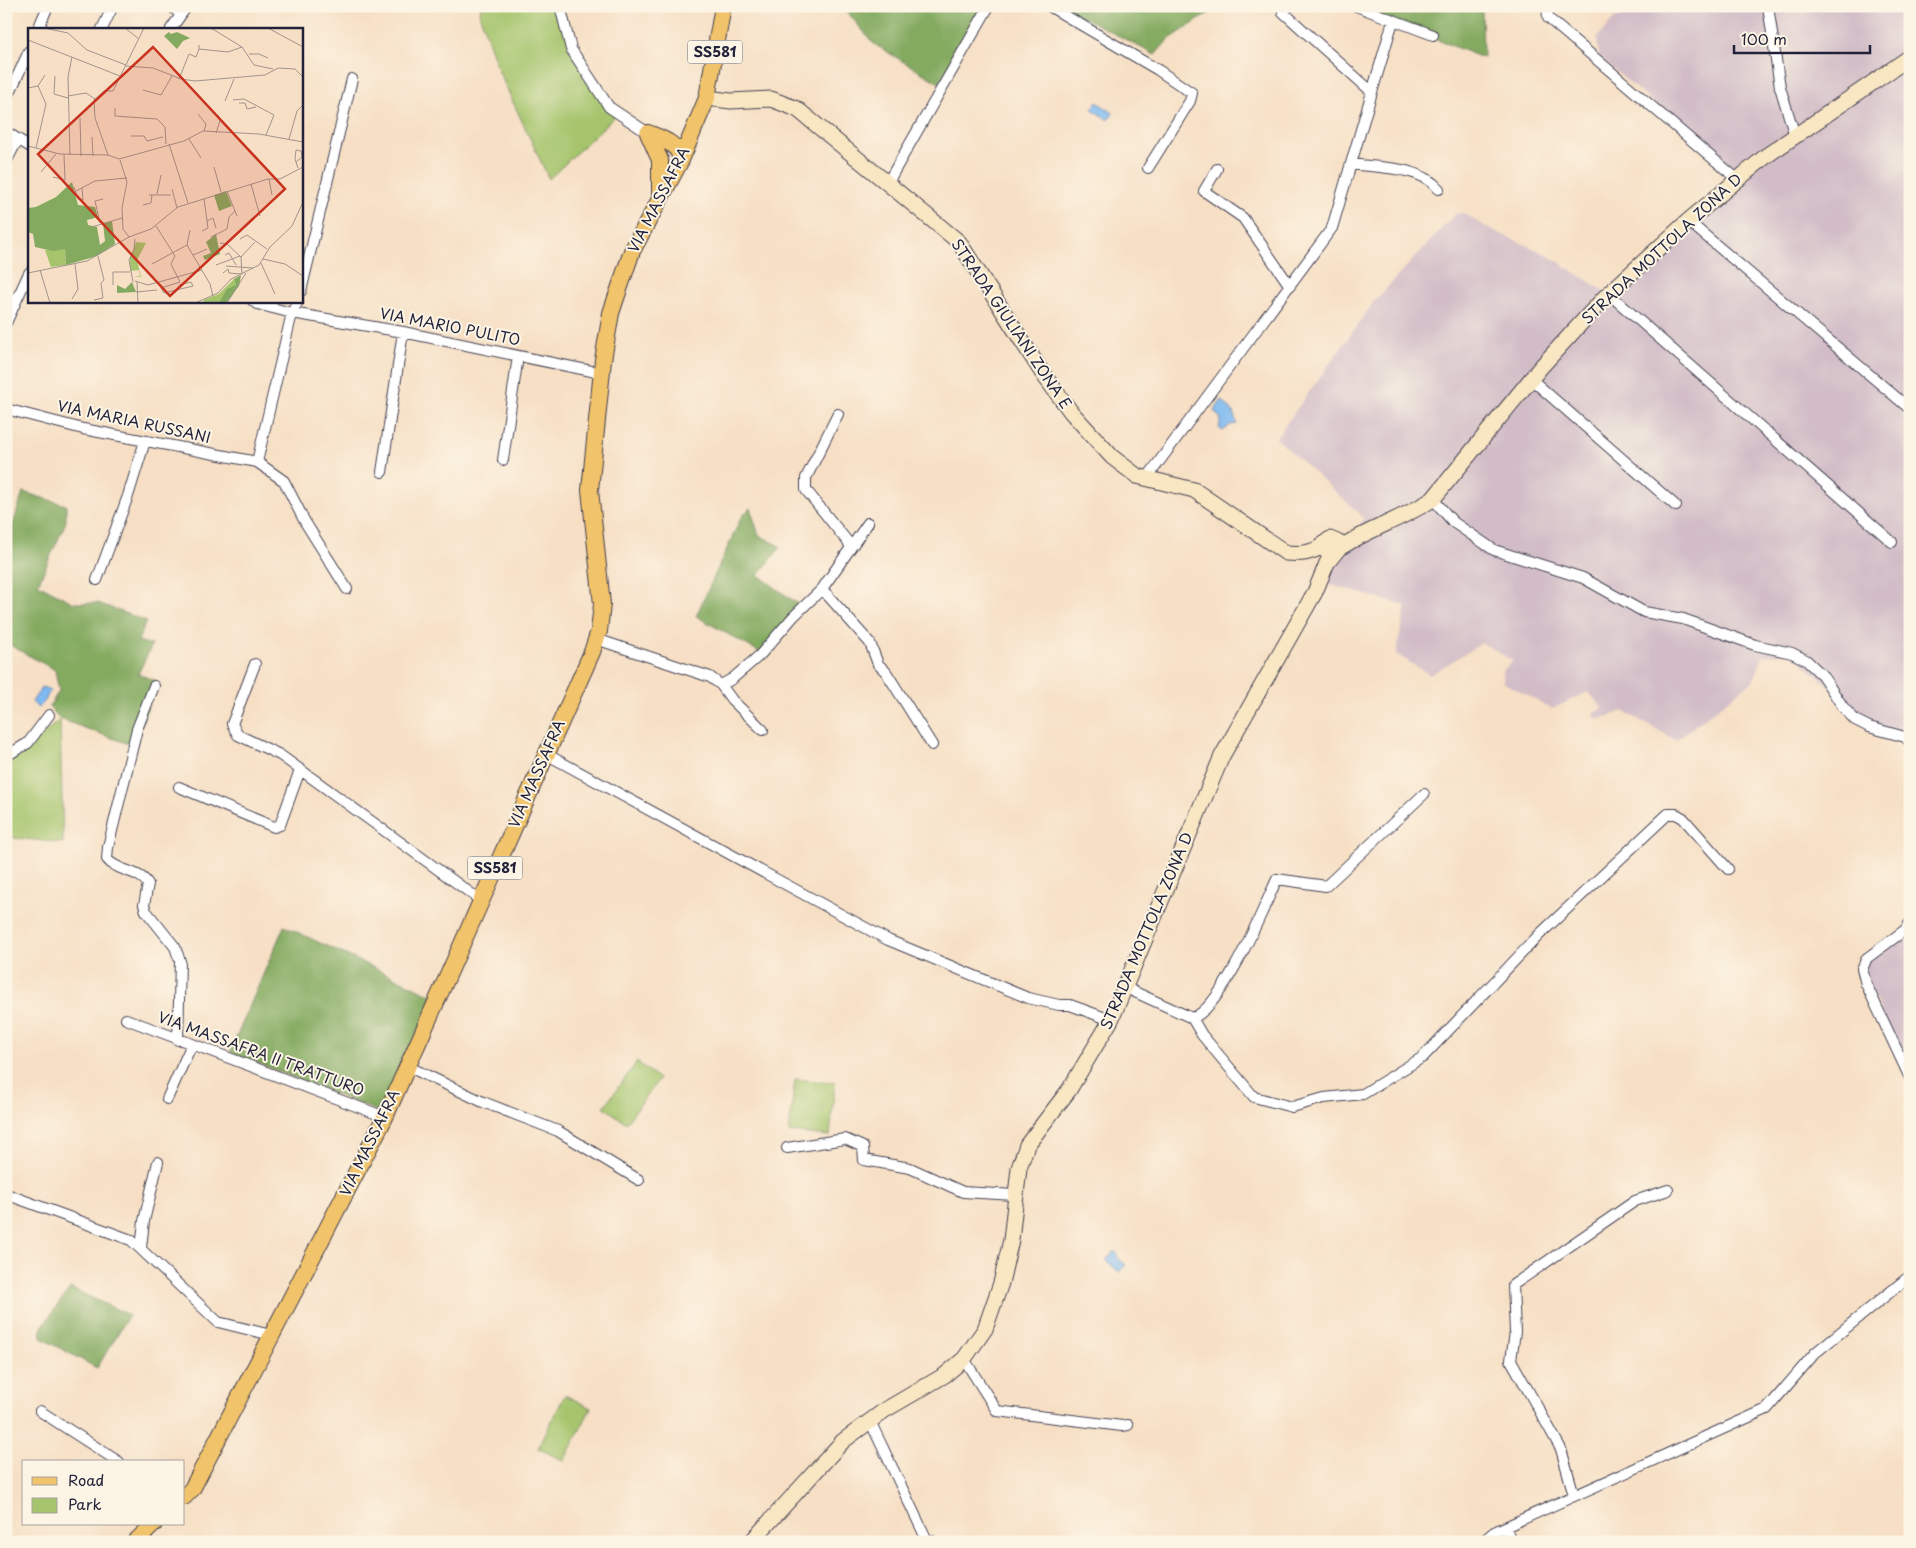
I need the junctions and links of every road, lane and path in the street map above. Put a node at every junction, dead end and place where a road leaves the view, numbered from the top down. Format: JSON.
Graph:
{"nodes":[{"id":1,"x":48,"y":6,"type":"edge"},
{"id":2,"x":113,"y":6,"type":"edge"},
{"id":3,"x":171,"y":6,"type":"edge"},
{"id":4,"x":560,"y":6,"type":"edge"},
{"id":5,"x":723,"y":6,"type":"edge"},
{"id":6,"x":989,"y":6,"type":"edge"},
{"id":7,"x":1049,"y":6,"type":"edge"},
{"id":8,"x":1290,"y":6,"type":"edge"},
{"id":9,"x":1356,"y":6,"type":"edge"},
{"id":10,"x":1547,"y":6,"type":"edge"},
{"id":11,"x":1768,"y":6,"type":"edge"},
{"id":12,"x":184,"y":10,"type":"edge"},
{"id":13,"x":1393,"y":21,"type":"junction"},
{"id":14,"x":38,"y":28,"type":"edge"},
{"id":15,"x":102,"y":28,"type":"edge"},
{"id":16,"x":172,"y":28,"type":"edge"},
{"id":17,"x":1434,"y":35,"type":"dead end"},
{"id":18,"x":28,"y":53,"type":"edge"},
{"id":19,"x":1910,"y":58,"type":"edge"},
{"id":20,"x":352,"y":79,"type":"dead end"},
{"id":21,"x":1372,"y":92,"type":"junction"},
{"id":22,"x":707,"y":98,"type":"junction"},
{"id":23,"x":6,"y":101,"type":"edge"},
{"id":24,"x":696,"y":126,"type":"junction"},
{"id":25,"x":6,"y":132,"type":"edge"},
{"id":26,"x":1795,"y":136,"type":"junction"},
{"id":27,"x":18,"y":139,"type":"junction"},
{"id":28,"x":653,"y":139,"type":"junction"},
{"id":29,"x":28,"y":145,"type":"edge"},
{"id":30,"x":681,"y":160,"type":"junction"},
{"id":31,"x":6,"y":162,"type":"edge"},
{"id":32,"x":1351,"y":164,"type":"junction"},
{"id":33,"x":1148,"y":168,"type":"dead end"},
{"id":34,"x":1217,"y":169,"type":"dead end"},
{"id":35,"x":1737,"y":179,"type":"junction"},
{"id":36,"x":888,"y":182,"type":"junction"},
{"id":37,"x":1440,"y":189,"type":"dead end"},
{"id":38,"x":659,"y":200,"type":"junction"},
{"id":39,"x":1688,"y":221,"type":"junction"},
{"id":40,"x":28,"y":275,"type":"edge"},
{"id":41,"x":1290,"y":286,"type":"junction"},
{"id":42,"x":302,"y":287,"type":"edge"},
{"id":43,"x":1609,"y":294,"type":"junction"},
{"id":44,"x":254,"y":302,"type":"edge"},
{"id":45,"x":298,"y":302,"type":"edge"},
{"id":46,"x":292,"y":313,"type":"junction"},
{"id":47,"x":6,"y":323,"type":"edge"},
{"id":48,"x":403,"y":332,"type":"junction"},
{"id":49,"x":518,"y":356,"type":"junction"},
{"id":50,"x":601,"y":373,"type":"junction"},
{"id":51,"x":1531,"y":379,"type":"junction"},
{"id":52,"x":6,"y":408,"type":"edge"},
{"id":53,"x":1910,"y":409,"type":"edge"},
{"id":54,"x":838,"y":414,"type":"dead end"},
{"id":55,"x":145,"y":441,"type":"junction"},
{"id":56,"x":503,"y":460,"type":"dead end"},
{"id":57,"x":257,"y":462,"type":"junction"},
{"id":58,"x":382,"y":472,"type":"dead end"},
{"id":59,"x":1147,"y":478,"type":"junction"},
{"id":60,"x":1433,"y":499,"type":"junction"},
{"id":61,"x":1676,"y":506,"type":"dead end"},
{"id":62,"x":868,"y":523,"type":"dead end"},
{"id":63,"x":1892,"y":542,"type":"dead end"},
{"id":64,"x":851,"y":546,"type":"junction"},
{"id":65,"x":1328,"y":549,"type":"junction"},
{"id":66,"x":97,"y":580,"type":"dead end"},
{"id":67,"x":347,"y":589,"type":"dead end"},
{"id":68,"x":822,"y":589,"type":"junction"},
{"id":69,"x":596,"y":639,"type":"junction"},
{"id":70,"x":255,"y":664,"type":"dead end"},
{"id":71,"x":721,"y":685,"type":"junction"},
{"id":72,"x":154,"y":686,"type":"dead end"},
{"id":73,"x":49,"y":715,"type":"dead end"},
{"id":74,"x":764,"y":730,"type":"dead end"},
{"id":75,"x":1910,"y":742,"type":"edge"},
{"id":76,"x":932,"y":745,"type":"dead end"},
{"id":77,"x":546,"y":754,"type":"junction"},
{"id":78,"x":6,"y":756,"type":"edge"},
{"id":79,"x":300,"y":770,"type":"junction"},
{"id":80,"x":179,"y":786,"type":"dead end"},
{"id":81,"x":1424,"y":794,"type":"dead end"},
{"id":82,"x":1728,"y":869,"type":"dead end"},
{"id":83,"x":480,"y":900,"type":"junction"},
{"id":84,"x":1910,"y":923,"type":"edge"},
{"id":85,"x":1126,"y":988,"type":"junction"},
{"id":86,"x":1192,"y":1018,"type":"junction"},
{"id":87,"x":126,"y":1019,"type":"dead end"},
{"id":88,"x":1111,"y":1020,"type":"junction"},
{"id":89,"x":178,"y":1040,"type":"junction"},
{"id":90,"x":192,"y":1044,"type":"junction"},
{"id":91,"x":407,"y":1066,"type":"junction"},
{"id":92,"x":1910,"y":1078,"type":"edge"},
{"id":93,"x":167,"y":1099,"type":"dead end"},
{"id":94,"x":385,"y":1117,"type":"junction"},
{"id":95,"x":787,"y":1148,"type":"dead end"},
{"id":96,"x":158,"y":1162,"type":"dead end"},
{"id":97,"x":639,"y":1180,"type":"dead end"},
{"id":98,"x":1668,"y":1190,"type":"dead end"},
{"id":99,"x":6,"y":1194,"type":"edge"},
{"id":100,"x":1015,"y":1195,"type":"junction"},
{"id":101,"x":141,"y":1248,"type":"junction"},
{"id":102,"x":1910,"y":1276,"type":"edge"},
{"id":103,"x":271,"y":1335,"type":"junction"},
{"id":104,"x":964,"y":1359,"type":"junction"},
{"id":105,"x":40,"y":1411,"type":"dead end"},
{"id":106,"x":870,"y":1421,"type":"junction"},
{"id":107,"x":1128,"y":1425,"type":"dead end"},
{"id":108,"x":116,"y":1460,"type":"edge"},
{"id":109,"x":1574,"y":1495,"type":"junction"},
{"id":110,"x":185,"y":1496,"type":"edge"},
{"id":111,"x":152,"y":1526,"type":"edge"},
{"id":112,"x":1505,"y":1527,"type":"junction"},
{"id":113,"x":135,"y":1542,"type":"edge"},
{"id":114,"x":751,"y":1542,"type":"edge"},
{"id":115,"x":934,"y":1542,"type":"edge"},
{"id":116,"x":1482,"y":1542,"type":"edge"},
{"id":117,"x":1512,"y":1542,"type":"edge"}],
"edges":[{"from":1,"to":14,"type":"street"},
{"from":2,"to":15,"type":"street"},
{"from":3,"to":12,"type":"street"},
{"from":4,"to":28,"type":"street"},
{"from":5,"to":22,"type":"main road","name":"VIA MASSAFRA","number":"SS581"},
{"from":6,"to":36,"type":"street"},
{"from":7,"to":33,"type":"street"},
{"from":8,"to":21,"type":"street"},
{"from":9,"to":13,"type":"street"},
{"from":10,"to":35,"type":"street"},
{"from":11,"to":26,"type":"street"},
{"from":12,"to":16,"type":"street"},
{"from":13,"to":17,"type":"street"},
{"from":13,"to":21,"type":"street"},
{"from":18,"to":23,"type":"street"},
{"from":19,"to":26,"type":"main road","name":"STRADA MOTTOLA ZONA D"},
{"from":20,"to":42,"type":"street"},
{"from":21,"to":32,"type":"street"},
{"from":22,"to":24,"type":"main road","name":"VIA MASSAFRA","number":"SS581"},
{"from":22,"to":36,"type":"main road","name":"STRADA GIULIANI ZONA E"},
{"from":24,"to":28,"type":"main road"},
{"from":24,"to":30,"type":"main road","name":"VIA MASSAFRA","number":"SS581"},
{"from":25,"to":27,"type":"street"},
{"from":26,"to":35,"type":"main road","name":"STRADA MOTTOLA ZONA D"},
{"from":27,"to":29,"type":"street"},
{"from":27,"to":31,"type":"street"},
{"from":28,"to":30,"type":"main road"},
{"from":28,"to":38,"type":"main road"},
{"from":30,"to":38,"type":"main road","name":"VIA MASSAFRA","number":"SS581"},
{"from":32,"to":37,"type":"street"},
{"from":32,"to":41,"type":"street"},
{"from":34,"to":41,"type":"street"},
{"from":35,"to":39,"type":"main road","name":"STRADA MOTTOLA ZONA D"},
{"from":36,"to":59,"type":"main road","name":"STRADA GIULIANI ZONA E"},
{"from":38,"to":50,"type":"main road","name":"VIA MASSAFRA","number":"SS581"},
{"from":39,"to":43,"type":"main road","name":"STRADA MOTTOLA ZONA D"},
{"from":39,"to":53,"type":"street"},
{"from":40,"to":47,"type":"street"},
{"from":41,"to":59,"type":"street"},
{"from":43,"to":51,"type":"main road","name":"STRADA MOTTOLA ZONA D"},
{"from":43,"to":63,"type":"street"},
{"from":44,"to":46,"type":"street","name":"VIA MARIO PULITO"},
{"from":45,"to":46,"type":"street"},
{"from":46,"to":48,"type":"street","name":"VIA MARIO PULITO"},
{"from":46,"to":57,"type":"street"},
{"from":48,"to":49,"type":"street","name":"VIA MARIO PULITO"},
{"from":48,"to":58,"type":"street"},
{"from":49,"to":50,"type":"street","name":"VIA MARIO PULITO"},
{"from":49,"to":56,"type":"street"},
{"from":50,"to":69,"type":"main road","name":"VIA MASSAFRA","number":"SS581"},
{"from":51,"to":60,"type":"main road","name":"STRADA MOTTOLA ZONA D"},
{"from":51,"to":61,"type":"street"},
{"from":52,"to":55,"type":"street","name":"VIA MARIA RUSSANI"},
{"from":54,"to":64,"type":"street"},
{"from":55,"to":57,"type":"street","name":"VIA MARIA RUSSANI"},
{"from":55,"to":66,"type":"street"},
{"from":57,"to":67,"type":"street"},
{"from":59,"to":65,"type":"main road","name":"STRADA GIULIANI ZONA E"},
{"from":60,"to":65,"type":"main road","name":"STRADA MOTTOLA ZONA D"},
{"from":60,"to":75,"type":"street"},
{"from":62,"to":64,"type":"street"},
{"from":64,"to":68,"type":"street"},
{"from":65,"to":85,"type":"main road","name":"STRADA MOTTOLA ZONA D"},
{"from":68,"to":71,"type":"street"},
{"from":68,"to":76,"type":"street"},
{"from":69,"to":71,"type":"street"},
{"from":69,"to":77,"type":"main road","name":"VIA MASSAFRA","number":"SS581"},
{"from":70,"to":79,"type":"street"},
{"from":71,"to":74,"type":"street"},
{"from":72,"to":89,"type":"street"},
{"from":73,"to":78,"type":"street"},
{"from":77,"to":83,"type":"main road","name":"VIA MASSAFRA","number":"SS581"},
{"from":77,"to":88,"type":"street"},
{"from":79,"to":80,"type":"street"},
{"from":79,"to":83,"type":"street"},
{"from":81,"to":86,"type":"street"},
{"from":82,"to":86,"type":"street"},
{"from":83,"to":91,"type":"main road","name":"VIA MASSAFRA","number":"SS581"},
{"from":84,"to":92,"type":"street"},
{"from":85,"to":86,"type":"street"},
{"from":85,"to":88,"type":"main road","name":"STRADA MOTTOLA ZONA D"},
{"from":87,"to":89,"type":"street","name":"VIA MASSAFRA II TRATTURO"},
{"from":88,"to":100,"type":"main road","name":"STRADA MOTTOLA ZONA D"},
{"from":89,"to":90,"type":"street","name":"VIA MASSAFRA II TRATTURO"},
{"from":90,"to":93,"type":"street"},
{"from":90,"to":94,"type":"street","name":"VIA MASSAFRA II TRATTURO"},
{"from":91,"to":94,"type":"main road","name":"VIA MASSAFRA","number":"SS581"},
{"from":91,"to":97,"type":"street"},
{"from":94,"to":103,"type":"main road","name":"VIA MASSAFRA","number":"SS581"},
{"from":95,"to":100,"type":"street"},
{"from":96,"to":101,"type":"street"},
{"from":98,"to":109,"type":"street"},
{"from":99,"to":101,"type":"street"},
{"from":100,"to":104,"type":"main road","name":"STRADA MOTTOLA ZONA D"},
{"from":101,"to":103,"type":"street"},
{"from":102,"to":109,"type":"street"},
{"from":103,"to":110,"type":"main road","name":"VIA MASSAFRA","number":"SS581"},
{"from":104,"to":106,"type":"main road","name":"STRADA MOTTOLA ZONA D"},
{"from":104,"to":107,"type":"street"},
{"from":105,"to":108,"type":"street"},
{"from":106,"to":114,"type":"main road","name":"STRADA MOTTOLA ZONA D"},
{"from":106,"to":115,"type":"street"},
{"from":109,"to":112,"type":"street"},
{"from":111,"to":113,"type":"main road"},
{"from":112,"to":116,"type":"street"},
{"from":112,"to":117,"type":"street"}]}
